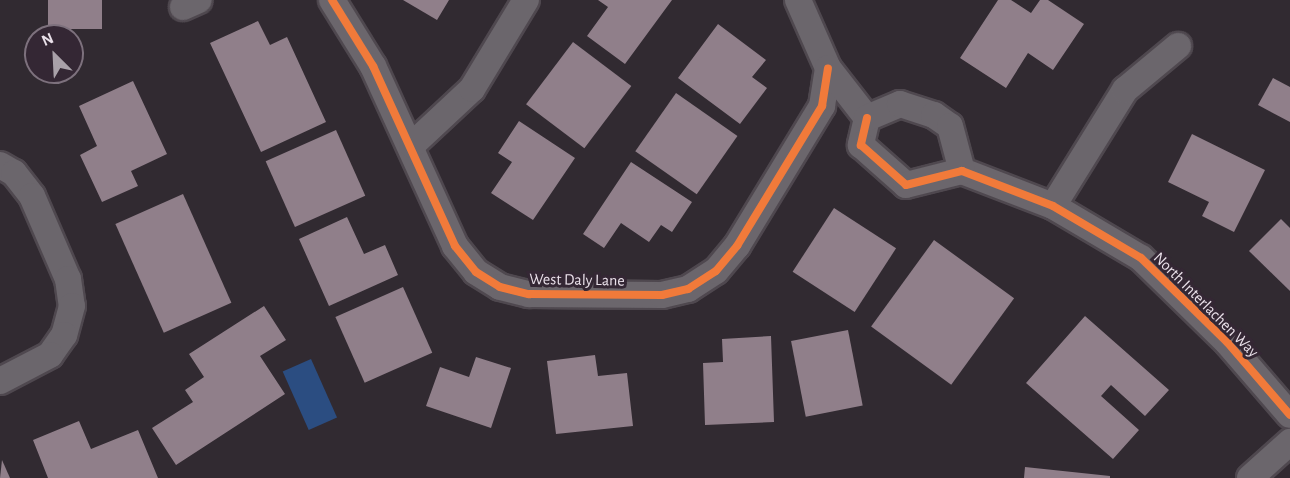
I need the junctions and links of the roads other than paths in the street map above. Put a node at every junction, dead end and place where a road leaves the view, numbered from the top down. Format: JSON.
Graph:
{"nodes":[{"id":1,"x":332,"y":0,"type":"edge"},
{"id":2,"x":526,"y":0,"type":"edge"},
{"id":3,"x":798,"y":0,"type":"edge"},
{"id":4,"x":1178,"y":46,"type":"dead end"},
{"id":5,"x":828,"y":68,"type":"junction"},
{"id":6,"x":867,"y":118,"type":"junction"},
{"id":7,"x":412,"y":145,"type":"junction"},
{"id":8,"x":0,"y":165,"type":"edge"},
{"id":9,"x":962,"y":171,"type":"junction"},
{"id":10,"x":1053,"y":206,"type":"junction"},
{"id":11,"x":0,"y":381,"type":"edge"},
{"id":12,"x":1290,"y":415,"type":"edge"},
{"id":13,"x":1290,"y":442,"type":"edge"},
{"id":14,"x":1250,"y":478,"type":"edge"}],
"edges":[{"from":1,"to":7,"type":"street","name":"West Daly Lane"},
{"from":2,"to":7,"type":"street"},
{"from":3,"to":5,"type":"street"},
{"from":4,"to":10,"type":"street"},
{"from":5,"to":6,"type":"street"},
{"from":5,"to":7,"type":"street","name":"West Daly Lane"},
{"from":6,"to":9,"type":"street"},
{"from":6,"to":9,"type":"street"},
{"from":8,"to":11,"type":"street"},
{"from":9,"to":10,"type":"street","name":"North Interlachen Way"},
{"from":10,"to":12,"type":"street","name":"North Interlachen Way"},
{"from":13,"to":14,"type":"street"}]}
